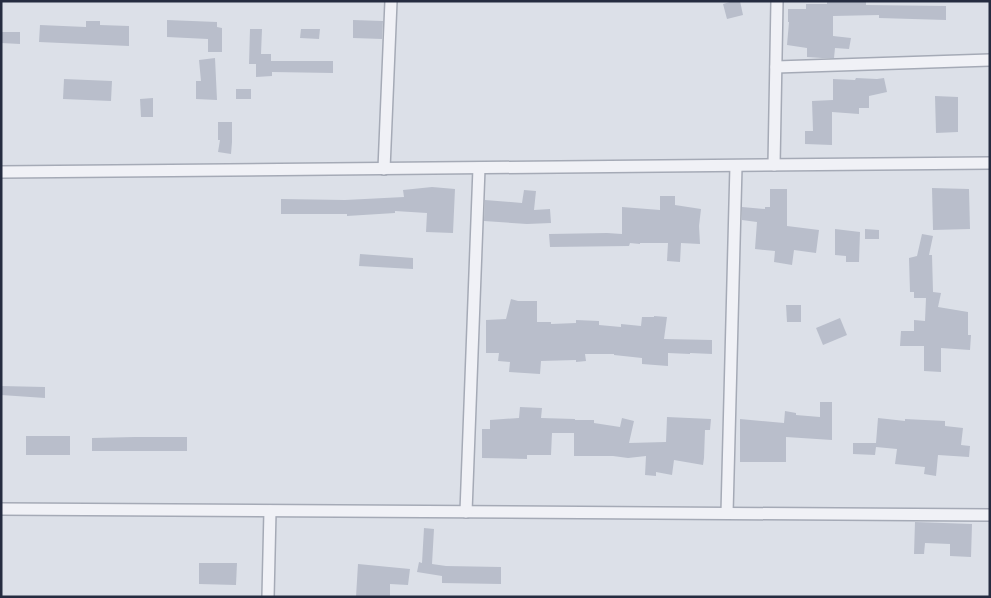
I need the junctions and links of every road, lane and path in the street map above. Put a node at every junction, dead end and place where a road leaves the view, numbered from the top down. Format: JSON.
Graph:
{"nodes":[{"id":1,"x":391,"y":1,"type":"edge"},
{"id":2,"x":777,"y":1,"type":"edge"},
{"id":3,"x":990,"y":60,"type":"edge"},
{"id":4,"x":776,"y":68,"type":"junction"},
{"id":5,"x":990,"y":163,"type":"edge"},
{"id":6,"x":774,"y":165,"type":"junction"},
{"id":7,"x":736,"y":166,"type":"junction"},
{"id":8,"x":479,"y":168,"type":"junction"},
{"id":9,"x":384,"y":169,"type":"junction"},
{"id":10,"x":1,"y":172,"type":"edge"},
{"id":11,"x":1,"y":509,"type":"edge"},
{"id":12,"x":270,"y":510,"type":"junction"},
{"id":13,"x":466,"y":512,"type":"junction"},
{"id":14,"x":727,"y":514,"type":"junction"},
{"id":15,"x":990,"y":515,"type":"edge"},
{"id":16,"x":268,"y":597,"type":"edge"}],
"edges":[{"from":1,"to":9,"type":"street"},
{"from":2,"to":4,"type":"street"},
{"from":3,"to":4,"type":"street"},
{"from":4,"to":6,"type":"street"},
{"from":5,"to":6,"type":"street"},
{"from":6,"to":7,"type":"street"},
{"from":7,"to":8,"type":"street"},
{"from":7,"to":14,"type":"street"},
{"from":8,"to":9,"type":"street"},
{"from":8,"to":13,"type":"street"},
{"from":9,"to":10,"type":"street"},
{"from":11,"to":12,"type":"street"},
{"from":12,"to":13,"type":"street"},
{"from":12,"to":16,"type":"street"},
{"from":13,"to":14,"type":"street"},
{"from":14,"to":15,"type":"street"}]}
